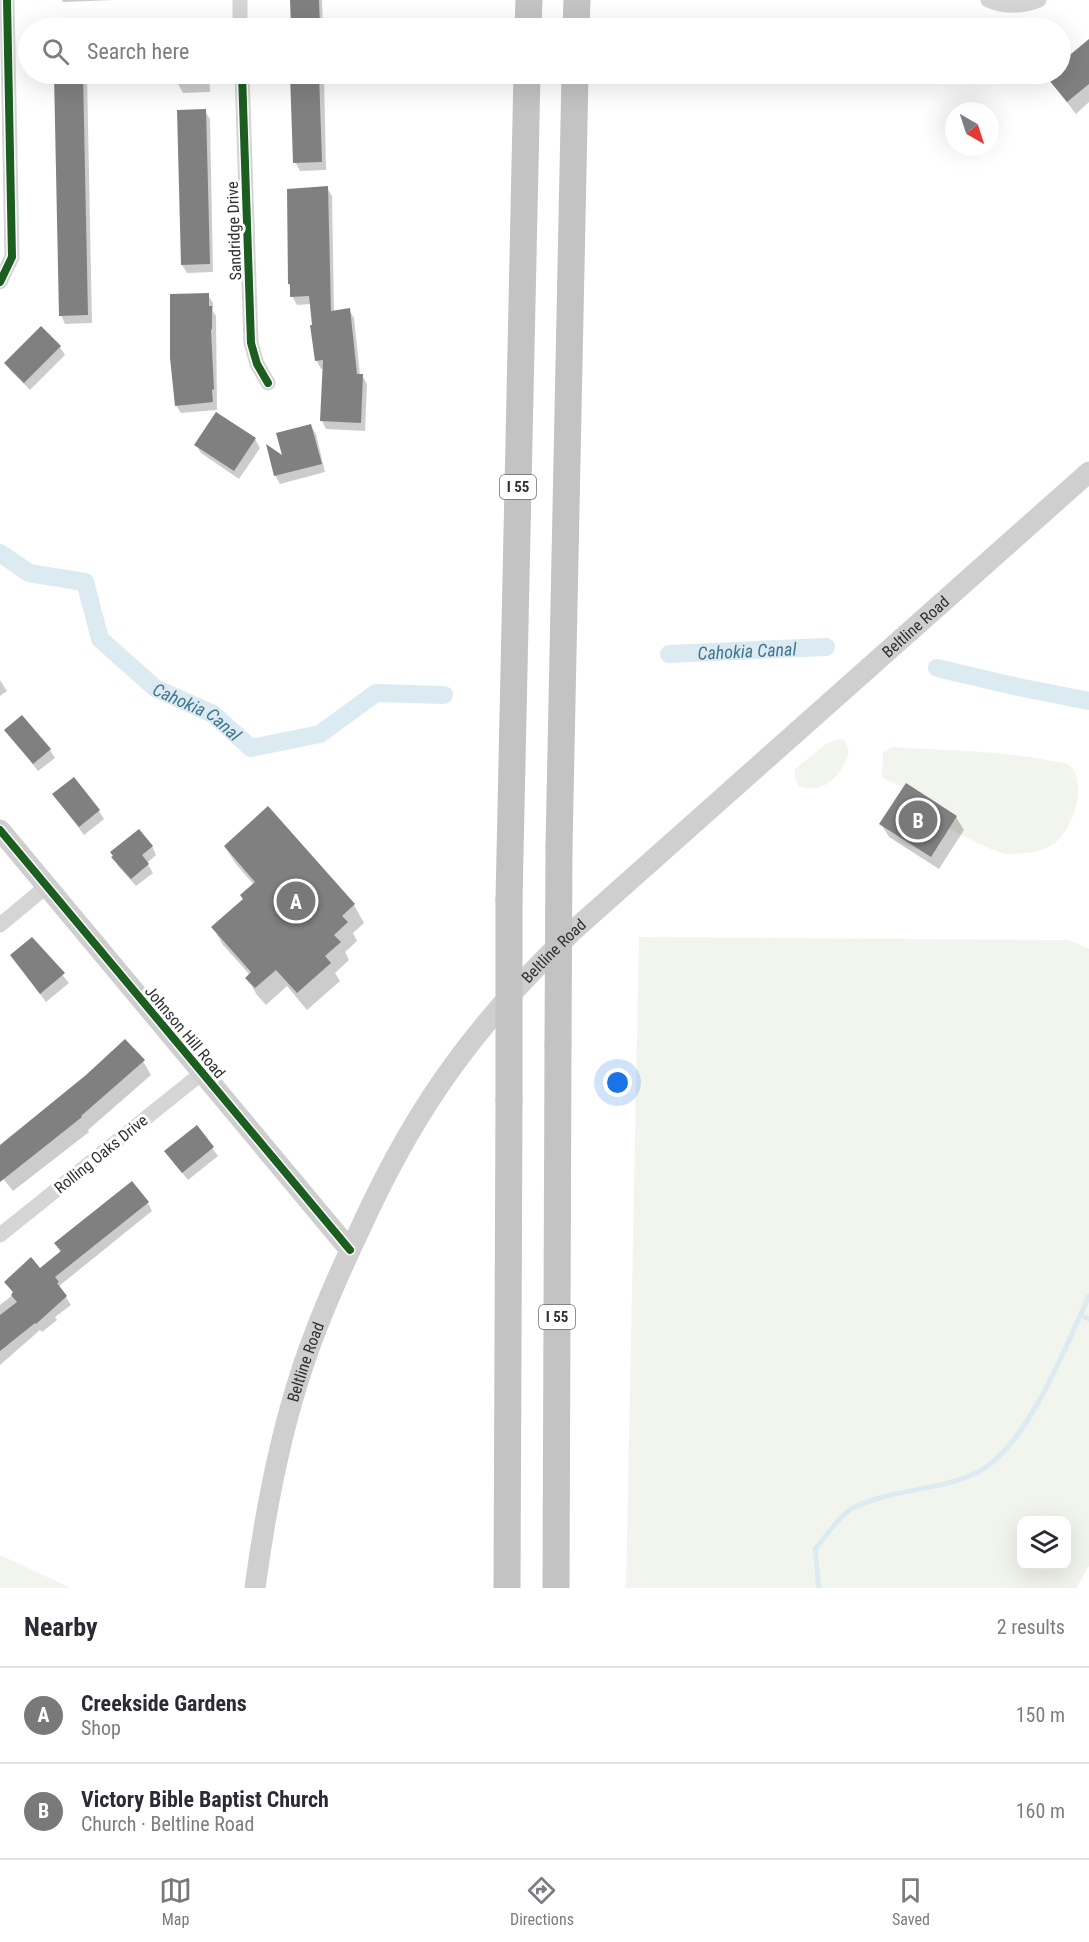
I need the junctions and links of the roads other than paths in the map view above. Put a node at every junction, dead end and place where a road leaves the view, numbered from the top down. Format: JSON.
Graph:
{"nodes":[{"id":1,"x":7,"y":0,"type":"edge"},
{"id":2,"x":240,"y":0,"type":"edge"},
{"id":3,"x":528,"y":0,"type":"edge"},
{"id":4,"x":577,"y":0,"type":"edge"},
{"id":5,"x":988,"y":0,"type":"edge"},
{"id":6,"x":1039,"y":0,"type":"edge"},
{"id":7,"x":240,"y":18,"type":"edge"},
{"id":8,"x":528,"y":18,"type":"edge"},
{"id":9,"x":576,"y":18,"type":"edge"},
{"id":10,"x":242,"y":84,"type":"edge"},
{"id":11,"x":527,"y":84,"type":"edge"},
{"id":12,"x":575,"y":84,"type":"edge"},
{"id":13,"x":0,"y":282,"type":"edge"},
{"id":14,"x":268,"y":383,"type":"dead end"},
{"id":15,"x":1089,"y":472,"type":"edge"},
{"id":16,"x":0,"y":830,"type":"edge"},
{"id":17,"x":47,"y":886,"type":"junction"},
{"id":18,"x":0,"y":925,"type":"edge"},
{"id":19,"x":202,"y":1073,"type":"junction"},
{"id":20,"x":0,"y":1235,"type":"edge"},
{"id":21,"x":350,"y":1250,"type":"junction"},
{"id":22,"x":255,"y":1588,"type":"edge"},
{"id":23,"x":507,"y":1588,"type":"edge"},
{"id":24,"x":556,"y":1588,"type":"edge"}],
"edges":[{"from":1,"to":13,"type":"street"},
{"from":2,"to":7,"type":"street"},
{"from":3,"to":8,"type":"highway"},
{"from":4,"to":9,"type":"highway"},
{"from":5,"to":6,"type":"street"},
{"from":10,"to":14,"type":"street","name":"Sandridge Drive"},
{"from":11,"to":23,"type":"highway","number":"I 55","bridge":true},
{"from":12,"to":24,"type":"highway","number":"I 55","bridge":true},
{"from":15,"to":21,"type":"main road","name":"Beltline Road"},
{"from":16,"to":17,"type":"main road","name":"Johnson Hill Road"},
{"from":17,"to":18,"type":"street"},
{"from":17,"to":19,"type":"main road","name":"Johnson Hill Road"},
{"from":19,"to":20,"type":"street","name":"Rolling Oaks Drive"},
{"from":19,"to":21,"type":"main road","name":"Johnson Hill Road"},
{"from":21,"to":22,"type":"main road","name":"Beltline Road"}]}
